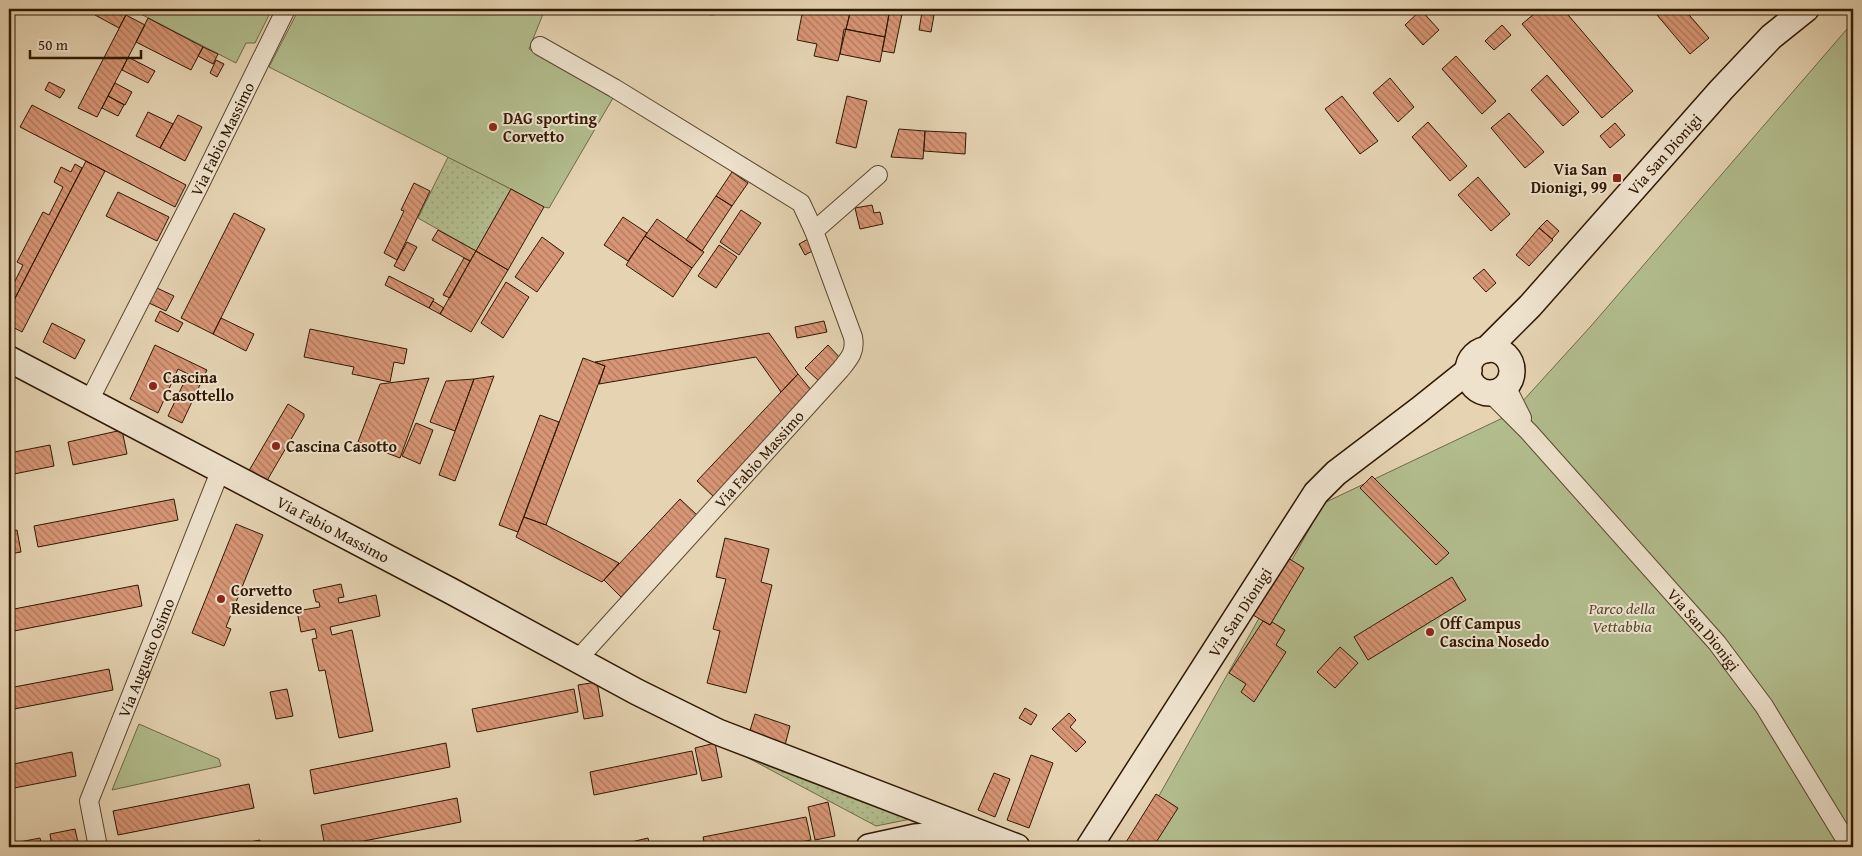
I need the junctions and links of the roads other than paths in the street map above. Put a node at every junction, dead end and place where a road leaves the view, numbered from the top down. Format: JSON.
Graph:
{"nodes":[{"id":1,"x":286,"y":9,"type":"edge"},
{"id":2,"x":1806,"y":9,"type":"edge"},
{"id":3,"x":540,"y":46,"type":"dead end"},
{"id":4,"x":878,"y":176,"type":"dead end"},
{"id":5,"x":814,"y":232,"type":"junction"},
{"id":6,"x":1497,"y":354,"type":"junction"},
{"id":7,"x":9,"y":359,"type":"edge"},
{"id":8,"x":1485,"y":384,"type":"junction"},
{"id":9,"x":89,"y":401,"type":"junction"},
{"id":10,"x":221,"y":470,"type":"junction"},
{"id":11,"x":578,"y":659,"type":"junction"},
{"id":12,"x":978,"y":832,"type":"junction"},
{"id":13,"x":933,"y":842,"type":"edge"},
{"id":14,"x":1089,"y":846,"type":"edge"},
{"id":15,"x":98,"y":847,"type":"edge"},
{"id":16,"x":869,"y":847,"type":"edge"},
{"id":17,"x":1017,"y":847,"type":"edge"},
{"id":18,"x":1850,"y":847,"type":"edge"}],
"edges":[{"from":1,"to":9,"type":"street","name":"Via Fabio Massimo"},
{"from":2,"to":6,"type":"street","name":"Via San Dionigi"},
{"from":3,"to":5,"type":"street","name":"Via Fabio Massimo"},
{"from":4,"to":5,"type":"street"},
{"from":5,"to":11,"type":"street","name":"Via Fabio Massimo"},
{"from":6,"to":8,"type":"street","name":"Via San Dionigi"},
{"from":6,"to":8,"type":"street","name":"Via San Dionigi"},
{"from":7,"to":9,"type":"street","name":"Via Fabio Massimo"},
{"from":8,"to":14,"type":"street","name":"Via San Dionigi"},
{"from":8,"to":18,"type":"street","name":"Via San Dionigi"},
{"from":9,"to":10,"type":"street","name":"Via Fabio Massimo"},
{"from":10,"to":11,"type":"street","name":"Via Fabio Massimo"},
{"from":10,"to":15,"type":"street","name":"Via Augusto Osimo"},
{"from":11,"to":12,"type":"street","name":"Via Fabio Massimo"},
{"from":12,"to":13,"type":"street"},
{"from":12,"to":17,"type":"street","name":"Via Fabio Massimo"},
{"from":13,"to":16,"type":"street"}]}
